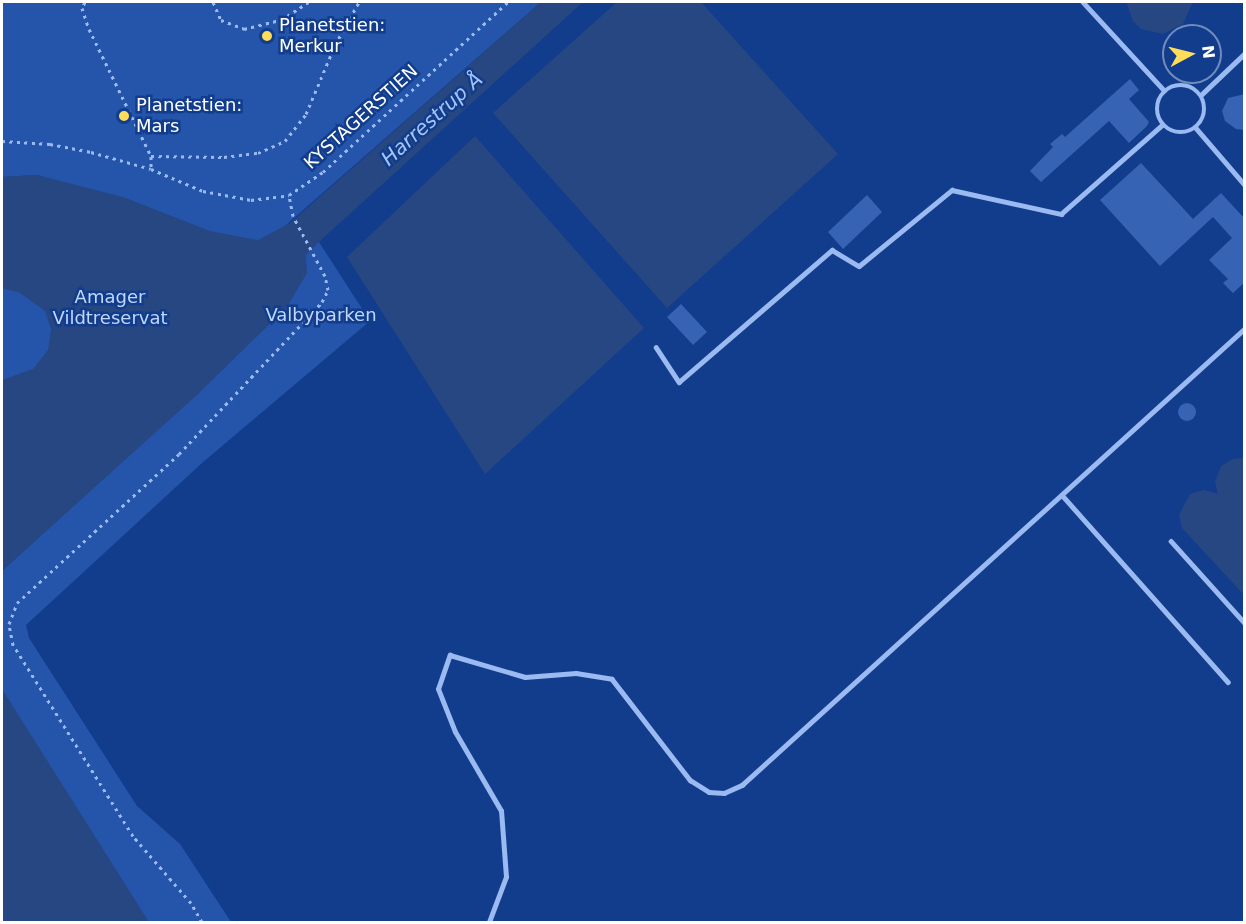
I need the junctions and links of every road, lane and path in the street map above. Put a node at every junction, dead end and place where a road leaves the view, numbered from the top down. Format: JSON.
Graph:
{"nodes":[{"id":1,"x":83,"y":2,"type":"edge"},
{"id":2,"x":213,"y":2,"type":"edge"},
{"id":3,"x":309,"y":2,"type":"edge"},
{"id":4,"x":359,"y":2,"type":"edge"},
{"id":5,"x":508,"y":2,"type":"edge"},
{"id":6,"x":1083,"y":2,"type":"edge"},
{"id":7,"x":1245,"y":54,"type":"edge"},
{"id":8,"x":1164,"y":90,"type":"junction"},
{"id":9,"x":1201,"y":95,"type":"junction"},
{"id":10,"x":1162,"y":125,"type":"junction"},
{"id":11,"x":1196,"y":128,"type":"junction"},
{"id":12,"x":2,"y":141,"type":"edge"},
{"id":13,"x":152,"y":156,"type":"junction"},
{"id":14,"x":151,"y":169,"type":"junction"},
{"id":15,"x":1245,"y":184,"type":"edge"},
{"id":16,"x":289,"y":195,"type":"junction"},
{"id":17,"x":1245,"y":329,"type":"edge"},
{"id":18,"x":656,"y":347,"type":"dead end"},
{"id":19,"x":1062,"y":495,"type":"junction"},
{"id":20,"x":1171,"y":541,"type":"dead end"},
{"id":21,"x":1245,"y":622,"type":"edge"},
{"id":22,"x":1228,"y":682,"type":"dead end"},
{"id":23,"x":202,"y":922,"type":"edge"},
{"id":24,"x":489,"y":922,"type":"edge"}],
"edges":[{"from":1,"to":13,"type":"path"},
{"from":2,"to":3,"type":"path"},
{"from":4,"to":13,"type":"path"},
{"from":5,"to":16,"type":"path","name":"KYSTAGERSTIEN"},
{"from":6,"to":8,"type":"lane"},
{"from":7,"to":9,"type":"lane"},
{"from":8,"to":9,"type":"lane"},
{"from":8,"to":10,"type":"lane"},
{"from":9,"to":11,"type":"lane"},
{"from":10,"to":11,"type":"lane"},
{"from":10,"to":18,"type":"lane"},
{"from":11,"to":15,"type":"lane"},
{"from":12,"to":14,"type":"path","name":"KYSTAGERSTIEN"},
{"from":13,"to":14,"type":"path"},
{"from":14,"to":16,"type":"path","name":"KYSTAGERSTIEN"},
{"from":16,"to":23,"type":"path"},
{"from":17,"to":19,"type":"lane"},
{"from":19,"to":22,"type":"lane"},
{"from":19,"to":24,"type":"lane"},
{"from":20,"to":21,"type":"lane"}]}
